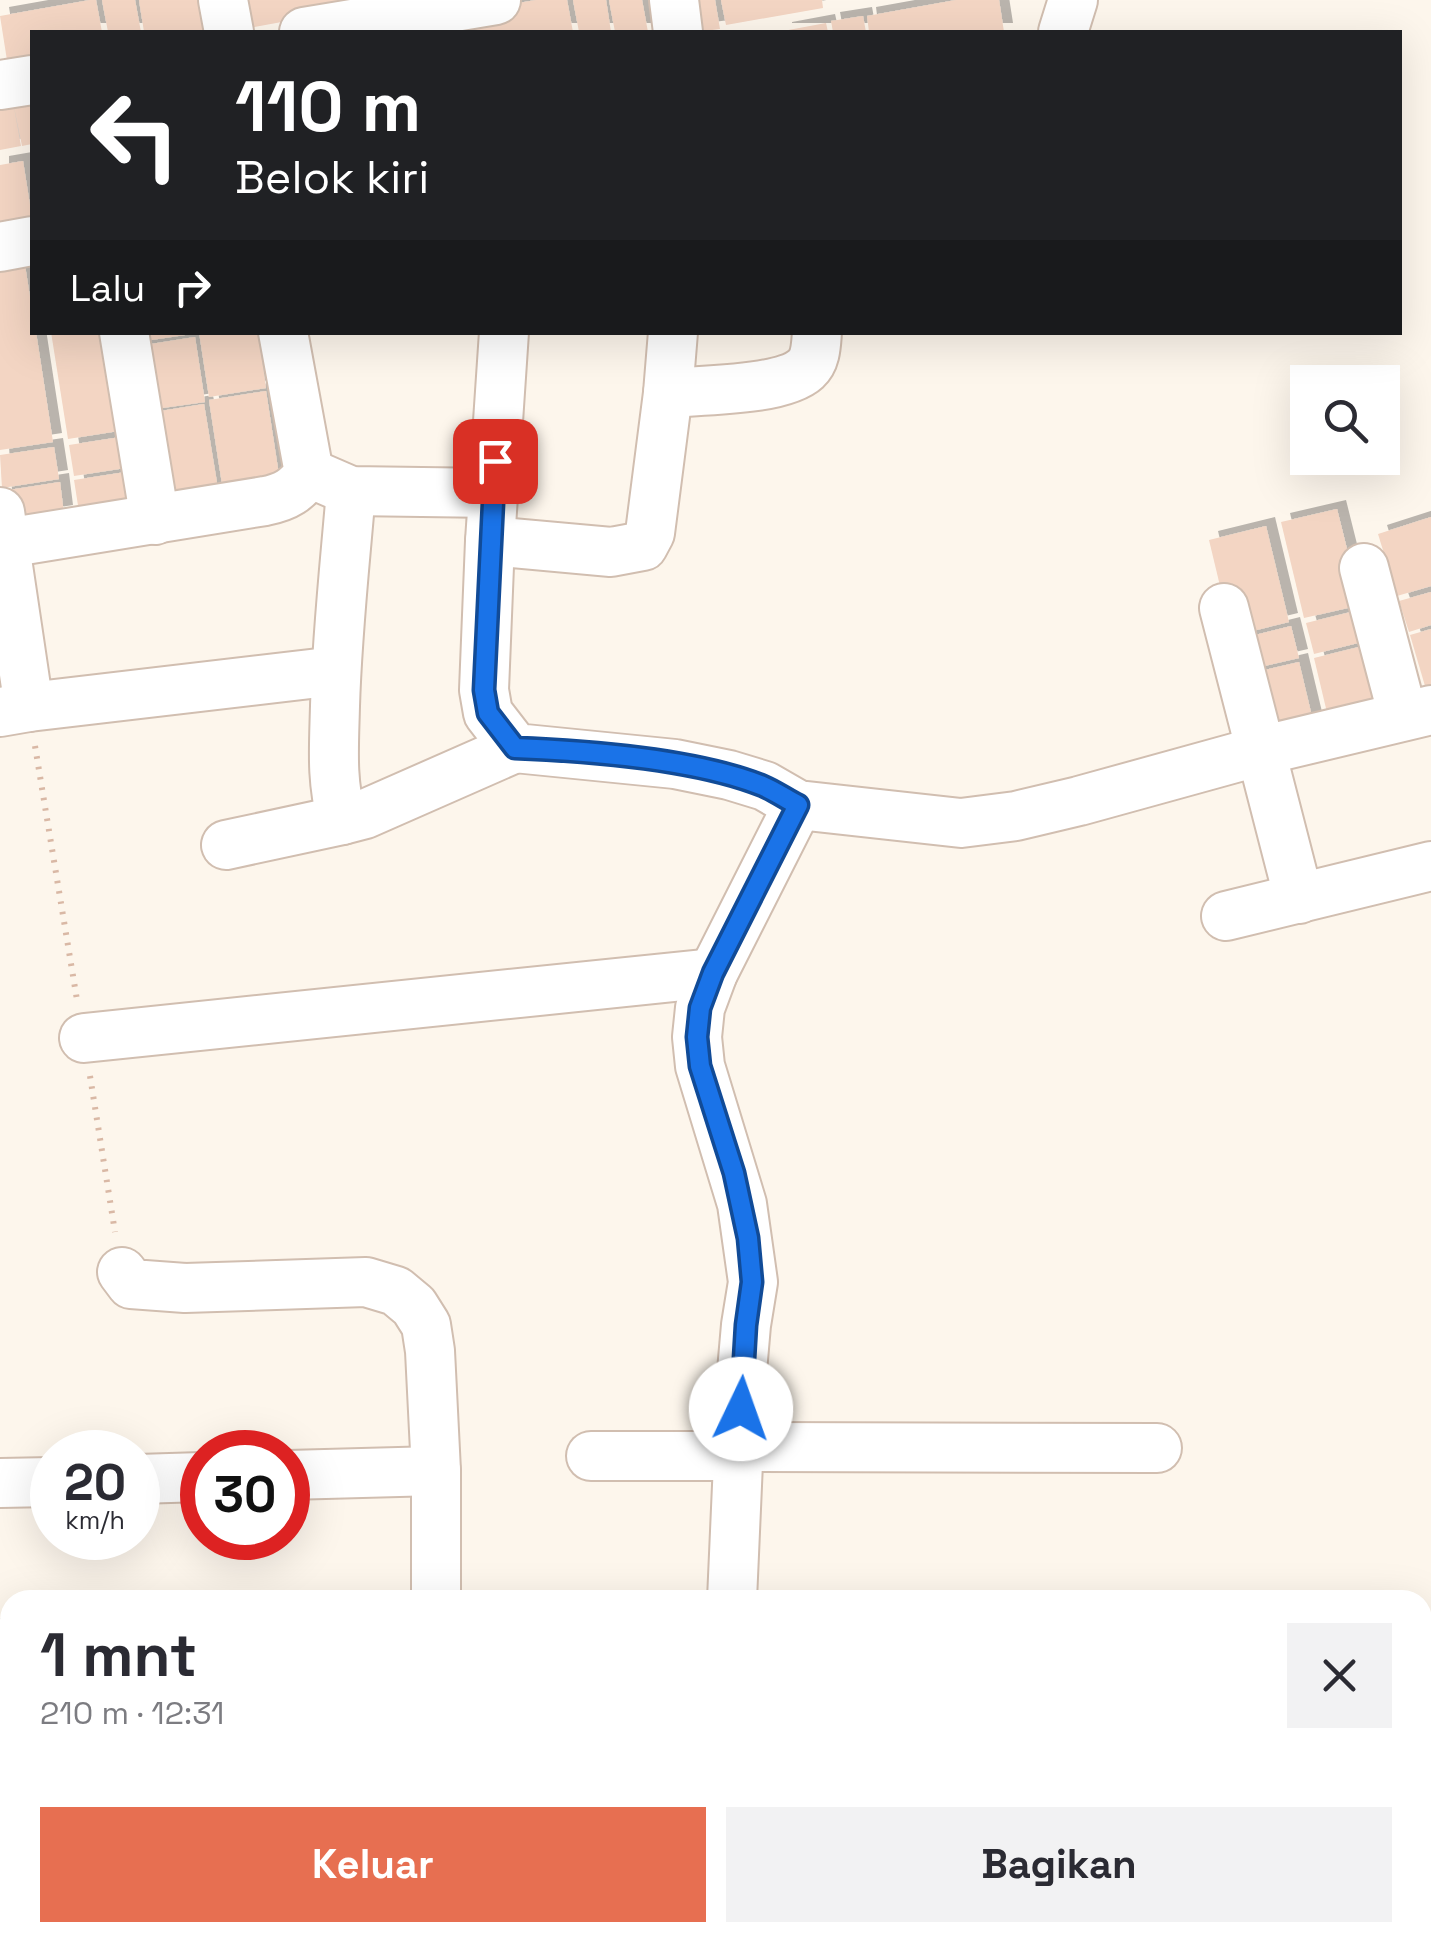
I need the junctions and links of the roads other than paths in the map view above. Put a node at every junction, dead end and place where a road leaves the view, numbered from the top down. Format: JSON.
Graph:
{"nodes":[{"id":1,"x":223,"y":0,"type":"edge"},
{"id":2,"x":496,"y":0,"type":"edge"},
{"id":3,"x":674,"y":0,"type":"edge"},
{"id":4,"x":1073,"y":0,"type":"edge"},
{"id":5,"x":229,"y":30,"type":"edge"},
{"id":6,"x":316,"y":30,"type":"edge"},
{"id":7,"x":678,"y":30,"type":"edge"},
{"id":8,"x":1063,"y":30,"type":"edge"},
{"id":9,"x":30,"y":80,"type":"edge"},
{"id":10,"x":0,"y":85,"type":"edge"},
{"id":11,"x":30,"y":241,"type":"edge"},
{"id":12,"x":0,"y":247,"type":"edge"},
{"id":13,"x":124,"y":335,"type":"edge"},
{"id":14,"x":284,"y":335,"type":"edge"},
{"id":15,"x":504,"y":335,"type":"edge"},
{"id":16,"x":673,"y":335,"type":"edge"},
{"id":17,"x":817,"y":335,"type":"edge"},
{"id":18,"x":668,"y":393,"type":"junction"},
{"id":19,"x":330,"y":482,"type":"junction"},
{"id":20,"x":493,"y":493,"type":"junction"},
{"id":21,"x":155,"y":520,"type":"junction"},
{"id":22,"x":3,"y":527,"type":"edge"},
{"id":23,"x":490,"y":541,"type":"junction"},
{"id":24,"x":1364,"y":568,"type":"dead end"},
{"id":25,"x":1224,"y":608,"type":"dead end"},
{"id":26,"x":336,"y":671,"type":"junction"},
{"id":27,"x":14,"y":709,"type":"edge"},
{"id":28,"x":1417,"y":713,"type":"edge"},
{"id":29,"x":515,"y":748,"type":"junction"},
{"id":30,"x":1260,"y":751,"type":"junction"},
{"id":31,"x":798,"y":805,"type":"junction"},
{"id":32,"x":342,"y":820,"type":"junction"},
{"id":33,"x":226,"y":846,"type":"dead end"},
{"id":34,"x":1431,"y":866,"type":"edge"},
{"id":35,"x":1299,"y":899,"type":"junction"},
{"id":36,"x":1226,"y":916,"type":"dead end"},
{"id":37,"x":713,"y":973,"type":"junction"},
{"id":38,"x":84,"y":1038,"type":"road end"},
{"id":39,"x":122,"y":1272,"type":"road end"},
{"id":40,"x":1157,"y":1448,"type":"dead end"},
{"id":41,"x":739,"y":1451,"type":"junction"},
{"id":42,"x":591,"y":1456,"type":"dead end"},
{"id":43,"x":436,"y":1471,"type":"junction"},
{"id":44,"x":310,"y":1474,"type":"edge"},
{"id":45,"x":30,"y":1482,"type":"edge"},
{"id":46,"x":0,"y":1483,"type":"edge"},
{"id":47,"x":436,"y":1590,"type":"edge"},
{"id":48,"x":732,"y":1590,"type":"edge"}],
"edges":[{"from":1,"to":5,"type":"street"},
{"from":2,"to":6,"type":"street"},
{"from":3,"to":7,"type":"street"},
{"from":4,"to":8,"type":"street"},
{"from":9,"to":10,"type":"street"},
{"from":11,"to":12,"type":"street"},
{"from":13,"to":21,"type":"street"},
{"from":14,"to":19,"type":"street"},
{"from":15,"to":20,"type":"street"},
{"from":16,"to":18,"type":"street"},
{"from":17,"to":18,"type":"street"},
{"from":18,"to":23,"type":"street"},
{"from":19,"to":20,"type":"street"},
{"from":19,"to":21,"type":"street"},
{"from":19,"to":26,"type":"street"},
{"from":20,"to":23,"type":"street"},
{"from":21,"to":22,"type":"street"},
{"from":22,"to":27,"type":"street"},
{"from":23,"to":29,"type":"street"},
{"from":24,"to":28,"type":"street"},
{"from":25,"to":30,"type":"street"},
{"from":26,"to":27,"type":"street"},
{"from":26,"to":32,"type":"street"},
{"from":28,"to":30,"type":"street"},
{"from":29,"to":31,"type":"street"},
{"from":29,"to":32,"type":"street"},
{"from":30,"to":31,"type":"street"},
{"from":30,"to":35,"type":"street"},
{"from":31,"to":37,"type":"street"},
{"from":32,"to":33,"type":"street"},
{"from":34,"to":35,"type":"street"},
{"from":35,"to":36,"type":"street"},
{"from":37,"to":38,"type":"street"},
{"from":37,"to":41,"type":"street"},
{"from":39,"to":43,"type":"street"},
{"from":40,"to":41,"type":"street"},
{"from":41,"to":42,"type":"street"},
{"from":41,"to":48,"type":"street"},
{"from":43,"to":44,"type":"street"},
{"from":43,"to":47,"type":"street"},
{"from":45,"to":46,"type":"street"}]}
